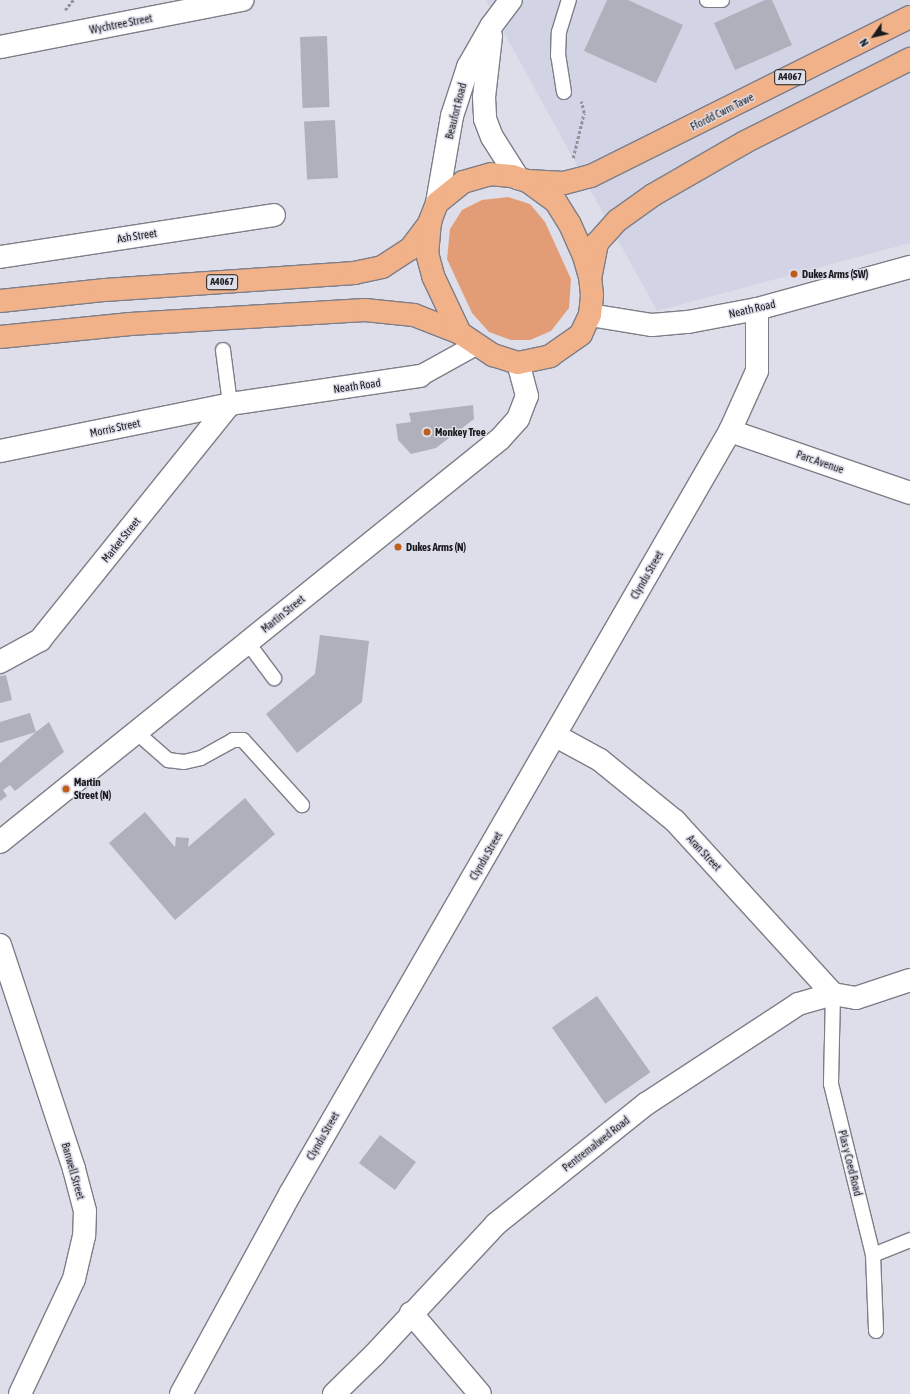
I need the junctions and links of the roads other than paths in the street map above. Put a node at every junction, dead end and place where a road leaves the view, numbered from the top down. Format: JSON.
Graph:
{"nodes":[{"id":1,"x":242,"y":0,"type":"edge"},
{"id":2,"x":511,"y":0,"type":"edge"},
{"id":3,"x":569,"y":0,"type":"edge"},
{"id":4,"x":707,"y":0,"type":"edge"},
{"id":5,"x":722,"y":0,"type":"edge"},
{"id":6,"x":910,"y":17,"type":"edge"},
{"id":7,"x":492,"y":25,"type":"junction"},
{"id":8,"x":0,"y":47,"type":"edge"},
{"id":9,"x":910,"y":59,"type":"edge"},
{"id":10,"x":564,"y":92,"type":"road end"},
{"id":11,"x":523,"y":179,"type":"junction"},
{"id":12,"x":434,"y":212,"type":"junction"},
{"id":13,"x":274,"y":216,"type":"dead end"},
{"id":14,"x":0,"y":257,"type":"edge"},
{"id":15,"x":910,"y":267,"type":"edge"},
{"id":16,"x":590,"y":277,"type":"junction"},
{"id":17,"x":0,"y":301,"type":"edge"},
{"id":18,"x":757,"y":309,"type":"junction"},
{"id":19,"x":590,"y":315,"type":"junction"},
{"id":20,"x":0,"y":337,"type":"edge"},
{"id":21,"x":468,"y":339,"type":"junction"},
{"id":22,"x":223,"y":350,"type":"dead end"},
{"id":23,"x":518,"y":363,"type":"junction"},
{"id":24,"x":420,"y":376,"type":"joint"},
{"id":25,"x":230,"y":404,"type":"junction"},
{"id":26,"x":730,"y":431,"type":"junction"},
{"id":27,"x":0,"y":451,"type":"edge"},
{"id":28,"x":910,"y":493,"type":"edge"},
{"id":29,"x":248,"y":643,"type":"junction"},
{"id":30,"x":0,"y":662,"type":"edge"},
{"id":31,"x":274,"y":678,"type":"dead end"},
{"id":32,"x":136,"y":732,"type":"junction"},
{"id":33,"x":556,"y":736,"type":"junction"},
{"id":34,"x":302,"y":805,"type":"dead end"},
{"id":35,"x":0,"y":842,"type":"edge"},
{"id":36,"x":0,"y":945,"type":"edge"},
{"id":37,"x":910,"y":980,"type":"edge"},
{"id":38,"x":833,"y":994,"type":"junction"},
{"id":39,"x":910,"y":1240,"type":"edge"},
{"id":40,"x":873,"y":1255,"type":"junction"},
{"id":41,"x":411,"y":1313,"type":"junction"},
{"id":42,"x":876,"y":1331,"type":"dead end"},
{"id":43,"x":20,"y":1394,"type":"edge"},
{"id":44,"x":181,"y":1394,"type":"edge"},
{"id":45,"x":334,"y":1394,"type":"edge"},
{"id":46,"x":480,"y":1394,"type":"edge"}],
"edges":[{"from":1,"to":8,"type":"street","name":"Wychtree Street"},
{"from":2,"to":7,"type":"street","name":"Beaufort Road"},
{"from":3,"to":10,"type":"lane"},
{"from":4,"to":5,"type":"lane"},
{"from":6,"to":11,"type":"main road","name":"Ffordd Cwm Tawe","number":"A4067"},
{"from":7,"to":11,"type":"street","name":"Beaufort Road"},
{"from":7,"to":12,"type":"street","name":"Beaufort Road"},
{"from":9,"to":16,"type":"main road"},
{"from":11,"to":12,"type":"main road","name":"Ffordd Cwm Tawe"},
{"from":11,"to":16,"type":"main road"},
{"from":12,"to":17,"type":"main road","number":"A4067"},
{"from":12,"to":21,"type":"main road"},
{"from":13,"to":14,"type":"street","name":"Ash Street"},
{"from":15,"to":18,"type":"street","name":"Neath Road"},
{"from":16,"to":19,"type":"main road"},
{"from":18,"to":19,"type":"street","name":"Neath Road"},
{"from":18,"to":26,"type":"street","name":"Clyndu Street"},
{"from":19,"to":23,"type":"main road"},
{"from":20,"to":21,"type":"main road"},
{"from":21,"to":23,"type":"main road"},
{"from":21,"to":24,"type":"street","name":"Neath Road"},
{"from":22,"to":25,"type":"lane"},
{"from":23,"to":29,"type":"street","name":"Martin Street"},
{"from":24,"to":25,"type":"street","name":"Neath Road"},
{"from":25,"to":27,"type":"street","name":"Morris Street"},
{"from":25,"to":30,"type":"street","name":"Market Street"},
{"from":26,"to":28,"type":"street","name":"Parc Avenue"},
{"from":26,"to":33,"type":"street","name":"Clyndu Street"},
{"from":29,"to":31,"type":"lane"},
{"from":29,"to":32,"type":"street","name":"Martin Street"},
{"from":32,"to":34,"type":"lane"},
{"from":32,"to":35,"type":"street","name":"Martin Street"},
{"from":33,"to":38,"type":"street","name":"Aran Street"},
{"from":33,"to":44,"type":"street","name":"Clyndu Street"},
{"from":36,"to":43,"type":"street","name":"Banwell Street"},
{"from":37,"to":38,"type":"street","name":"Pentremalwed Road"},
{"from":38,"to":40,"type":"lane","name":"Plas y Coed Road"},
{"from":38,"to":41,"type":"street","name":"Pentremalwed Road"},
{"from":39,"to":40,"type":"lane"},
{"from":40,"to":42,"type":"lane","name":"Plas y Coed Road"},
{"from":41,"to":45,"type":"street","name":"Pentremalwed Road"},
{"from":41,"to":46,"type":"street"}]}
